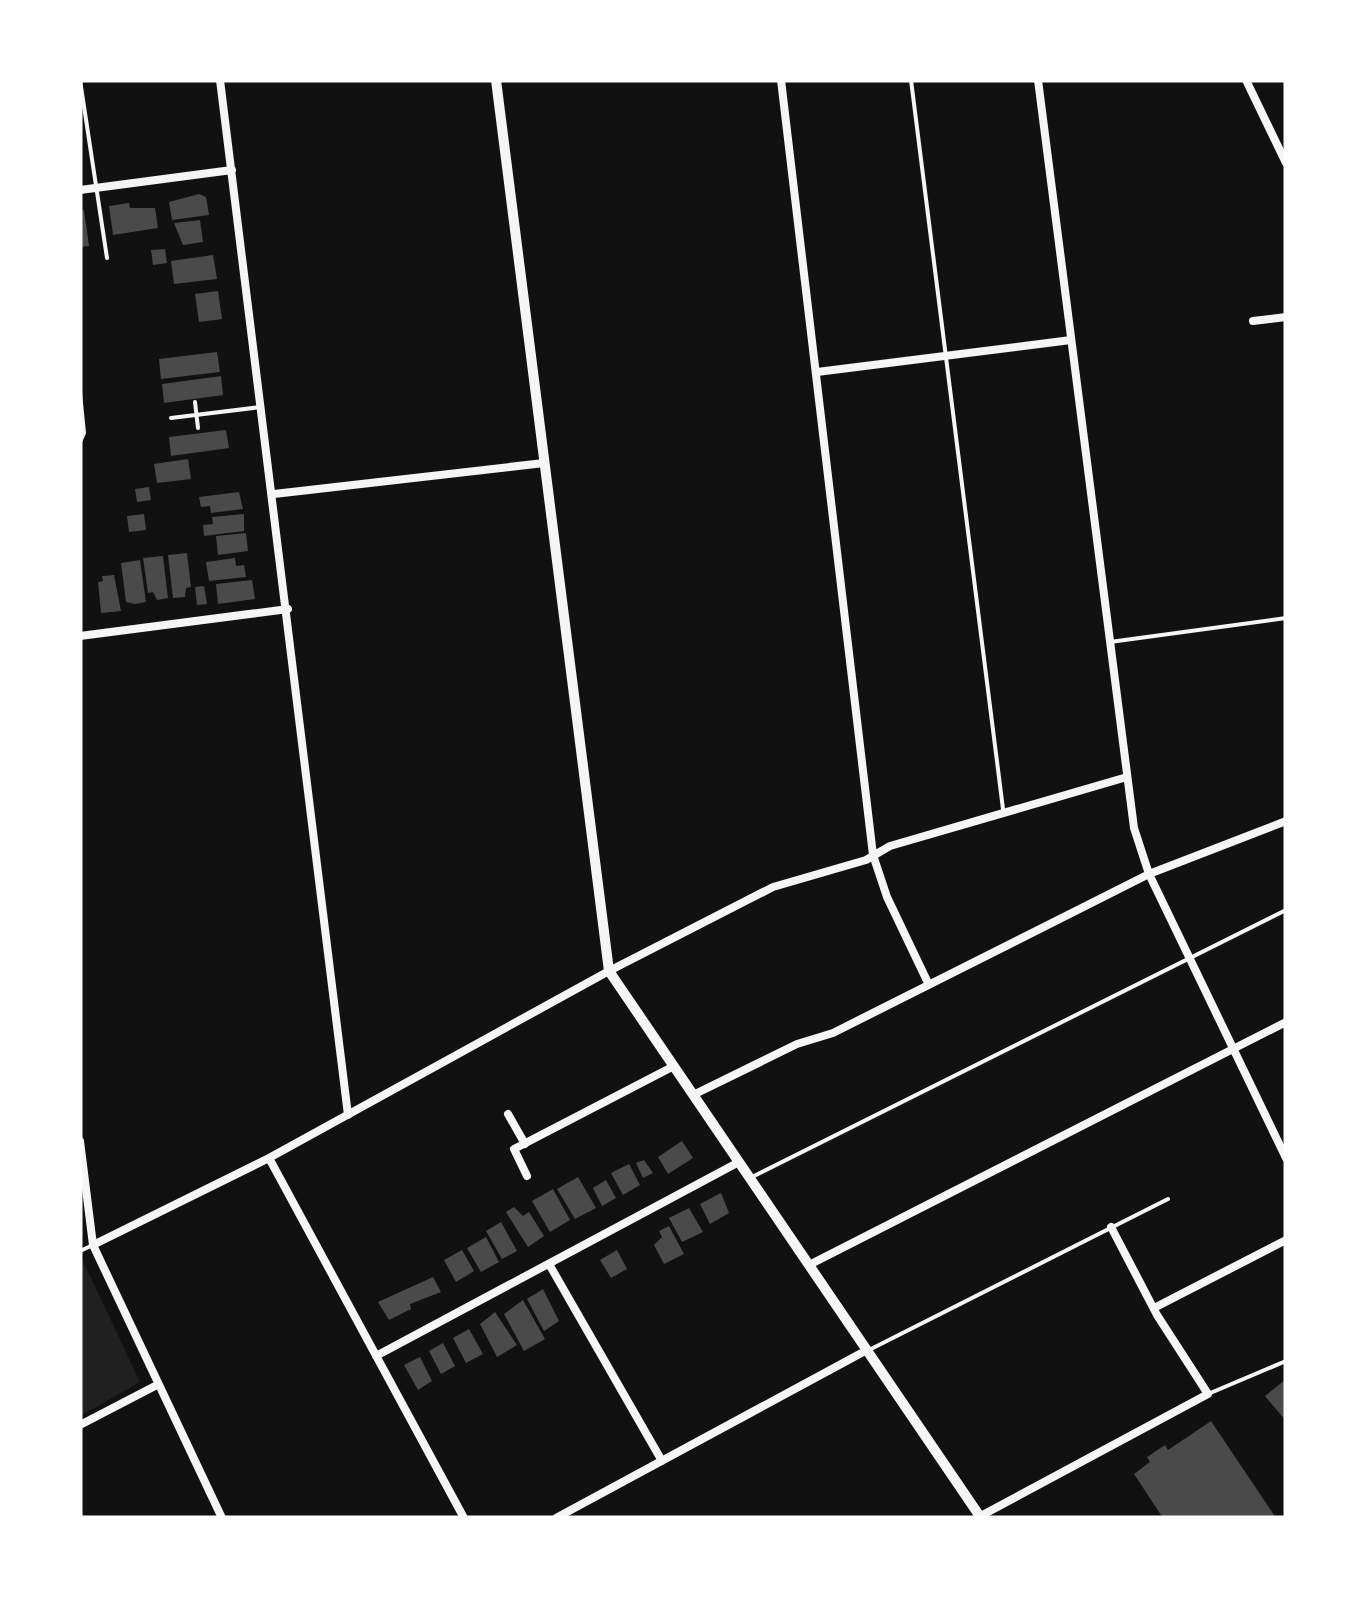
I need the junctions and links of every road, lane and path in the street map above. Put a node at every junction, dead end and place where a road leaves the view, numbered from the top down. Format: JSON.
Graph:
{"nodes":[{"id":1,"x":80,"y":80,"type":"edge"},
{"id":2,"x":220,"y":80,"type":"edge"},
{"id":3,"x":496,"y":80,"type":"edge"},
{"id":4,"x":781,"y":80,"type":"edge"},
{"id":5,"x":912,"y":80,"type":"edge"},
{"id":6,"x":1038,"y":80,"type":"edge"},
{"id":7,"x":1246,"y":80,"type":"edge"},
{"id":8,"x":1286,"y":163,"type":"edge"},
{"id":9,"x":232,"y":170,"type":"junction"},
{"id":10,"x":96,"y":188,"type":"junction"},
{"id":11,"x":80,"y":190,"type":"edge"},
{"id":12,"x":107,"y":258,"type":"dead end"},
{"id":13,"x":1286,"y":317,"type":"edge"},
{"id":14,"x":1252,"y":321,"type":"dead end"},
{"id":15,"x":1071,"y":340,"type":"junction"},
{"id":16,"x":946,"y":355,"type":"junction"},
{"id":17,"x":817,"y":372,"type":"junction"},
{"id":18,"x":80,"y":392,"type":"edge"},
{"id":19,"x":194,"y":402,"type":"dead end"},
{"id":20,"x":262,"y":406,"type":"junction"},
{"id":21,"x":196,"y":414,"type":"junction"},
{"id":22,"x":171,"y":418,"type":"dead end"},
{"id":23,"x":198,"y":428,"type":"dead end"},
{"id":24,"x":80,"y":442,"type":"edge"},
{"id":25,"x":544,"y":463,"type":"junction"},
{"id":26,"x":274,"y":494,"type":"junction"},
{"id":27,"x":288,"y":609,"type":"junction"},
{"id":28,"x":1286,"y":618,"type":"edge"},
{"id":29,"x":80,"y":636,"type":"edge"},
{"id":30,"x":1110,"y":642,"type":"junction"},
{"id":31,"x":1127,"y":777,"type":"junction"},
{"id":32,"x":1004,"y":812,"type":"junction"},
{"id":33,"x":1286,"y":821,"type":"edge"},
{"id":34,"x":873,"y":855,"type":"junction"},
{"id":35,"x":1149,"y":874,"type":"junction"},
{"id":36,"x":1286,"y":910,"type":"edge"},
{"id":37,"x":1190,"y":958,"type":"junction"},
{"id":38,"x":609,"y":970,"type":"junction"},
{"id":39,"x":929,"y":985,"type":"junction"},
{"id":40,"x":1286,"y":1022,"type":"edge"},
{"id":41,"x":1233,"y":1049,"type":"junction"},
{"id":42,"x":674,"y":1066,"type":"junction"},
{"id":43,"x":693,"y":1095,"type":"junction"},
{"id":44,"x":508,"y":1114,"type":"dead end"},
{"id":45,"x":348,"y":1115,"type":"junction"},
{"id":46,"x":80,"y":1140,"type":"edge"},
{"id":47,"x":525,"y":1144,"type":"junction"},
{"id":48,"x":269,"y":1158,"type":"junction"},
{"id":49,"x":1286,"y":1158,"type":"edge"},
{"id":50,"x":739,"y":1162,"type":"junction"},
{"id":51,"x":527,"y":1176,"type":"dead end"},
{"id":52,"x":750,"y":1178,"type":"junction"},
{"id":53,"x":1168,"y":1198,"type":"dead end"},
{"id":54,"x":1112,"y":1227,"type":"junction"},
{"id":55,"x":1286,"y":1240,"type":"edge"},
{"id":56,"x":93,"y":1246,"type":"junction"},
{"id":57,"x":80,"y":1250,"type":"edge"},
{"id":58,"x":548,"y":1264,"type":"junction"},
{"id":59,"x":808,"y":1265,"type":"junction"},
{"id":60,"x":1154,"y":1308,"type":"junction"},
{"id":61,"x":867,"y":1350,"type":"junction"},
{"id":62,"x":376,"y":1356,"type":"junction"},
{"id":63,"x":1286,"y":1361,"type":"edge"},
{"id":64,"x":157,"y":1385,"type":"junction"},
{"id":65,"x":1208,"y":1394,"type":"junction"},
{"id":66,"x":80,"y":1425,"type":"edge"},
{"id":67,"x":662,"y":1461,"type":"junction"},
{"id":68,"x":222,"y":1518,"type":"edge"},
{"id":69,"x":464,"y":1518,"type":"edge"},
{"id":70,"x":556,"y":1518,"type":"edge"},
{"id":71,"x":979,"y":1518,"type":"edge"}],
"edges":[{"from":1,"to":10,"type":"lane"},
{"from":2,"to":9,"type":"street"},
{"from":3,"to":25,"type":"street"},
{"from":4,"to":17,"type":"street"},
{"from":5,"to":16,"type":"lane"},
{"from":6,"to":15,"type":"street"},
{"from":7,"to":8,"type":"street"},
{"from":9,"to":10,"type":"street"},
{"from":9,"to":20,"type":"street"},
{"from":10,"to":11,"type":"street"},
{"from":10,"to":12,"type":"lane"},
{"from":13,"to":14,"type":"street"},
{"from":15,"to":16,"type":"street"},
{"from":15,"to":30,"type":"street"},
{"from":16,"to":17,"type":"street"},
{"from":16,"to":32,"type":"lane"},
{"from":17,"to":34,"type":"street"},
{"from":18,"to":24,"type":"lane"},
{"from":19,"to":21,"type":"lane"},
{"from":20,"to":21,"type":"lane"},
{"from":20,"to":26,"type":"street"},
{"from":21,"to":22,"type":"lane"},
{"from":21,"to":23,"type":"lane"},
{"from":25,"to":26,"type":"street"},
{"from":25,"to":38,"type":"street"},
{"from":26,"to":27,"type":"street"},
{"from":27,"to":29,"type":"street"},
{"from":27,"to":45,"type":"street"},
{"from":28,"to":30,"type":"lane"},
{"from":30,"to":31,"type":"street"},
{"from":31,"to":32,"type":"street"},
{"from":31,"to":35,"type":"street"},
{"from":32,"to":34,"type":"street"},
{"from":33,"to":35,"type":"street"},
{"from":34,"to":38,"type":"street"},
{"from":34,"to":39,"type":"street"},
{"from":35,"to":37,"type":"street"},
{"from":35,"to":39,"type":"street"},
{"from":36,"to":37,"type":"lane"},
{"from":37,"to":41,"type":"street"},
{"from":37,"to":52,"type":"lane"},
{"from":38,"to":42,"type":"street"},
{"from":38,"to":45,"type":"street"},
{"from":39,"to":43,"type":"street"},
{"from":40,"to":41,"type":"street"},
{"from":41,"to":49,"type":"street"},
{"from":41,"to":59,"type":"street"},
{"from":42,"to":43,"type":"street"},
{"from":42,"to":47,"type":"street"},
{"from":43,"to":50,"type":"street"},
{"from":44,"to":47,"type":"street"},
{"from":45,"to":48,"type":"street"},
{"from":46,"to":56,"type":"street"},
{"from":47,"to":51,"type":"street"},
{"from":48,"to":56,"type":"street"},
{"from":48,"to":62,"type":"street"},
{"from":50,"to":52,"type":"street"},
{"from":50,"to":58,"type":"street"},
{"from":52,"to":59,"type":"street"},
{"from":53,"to":54,"type":"lane"},
{"from":54,"to":60,"type":"street"},
{"from":54,"to":61,"type":"lane"},
{"from":55,"to":60,"type":"street"},
{"from":56,"to":57,"type":"lane"},
{"from":56,"to":64,"type":"street"},
{"from":58,"to":62,"type":"street"},
{"from":58,"to":67,"type":"street"},
{"from":59,"to":61,"type":"street"},
{"from":60,"to":65,"type":"street"},
{"from":61,"to":67,"type":"street"},
{"from":61,"to":71,"type":"street"},
{"from":62,"to":69,"type":"street"},
{"from":63,"to":65,"type":"lane"},
{"from":64,"to":66,"type":"street"},
{"from":64,"to":68,"type":"street"},
{"from":65,"to":71,"type":"street"},
{"from":67,"to":70,"type":"street"}]}
